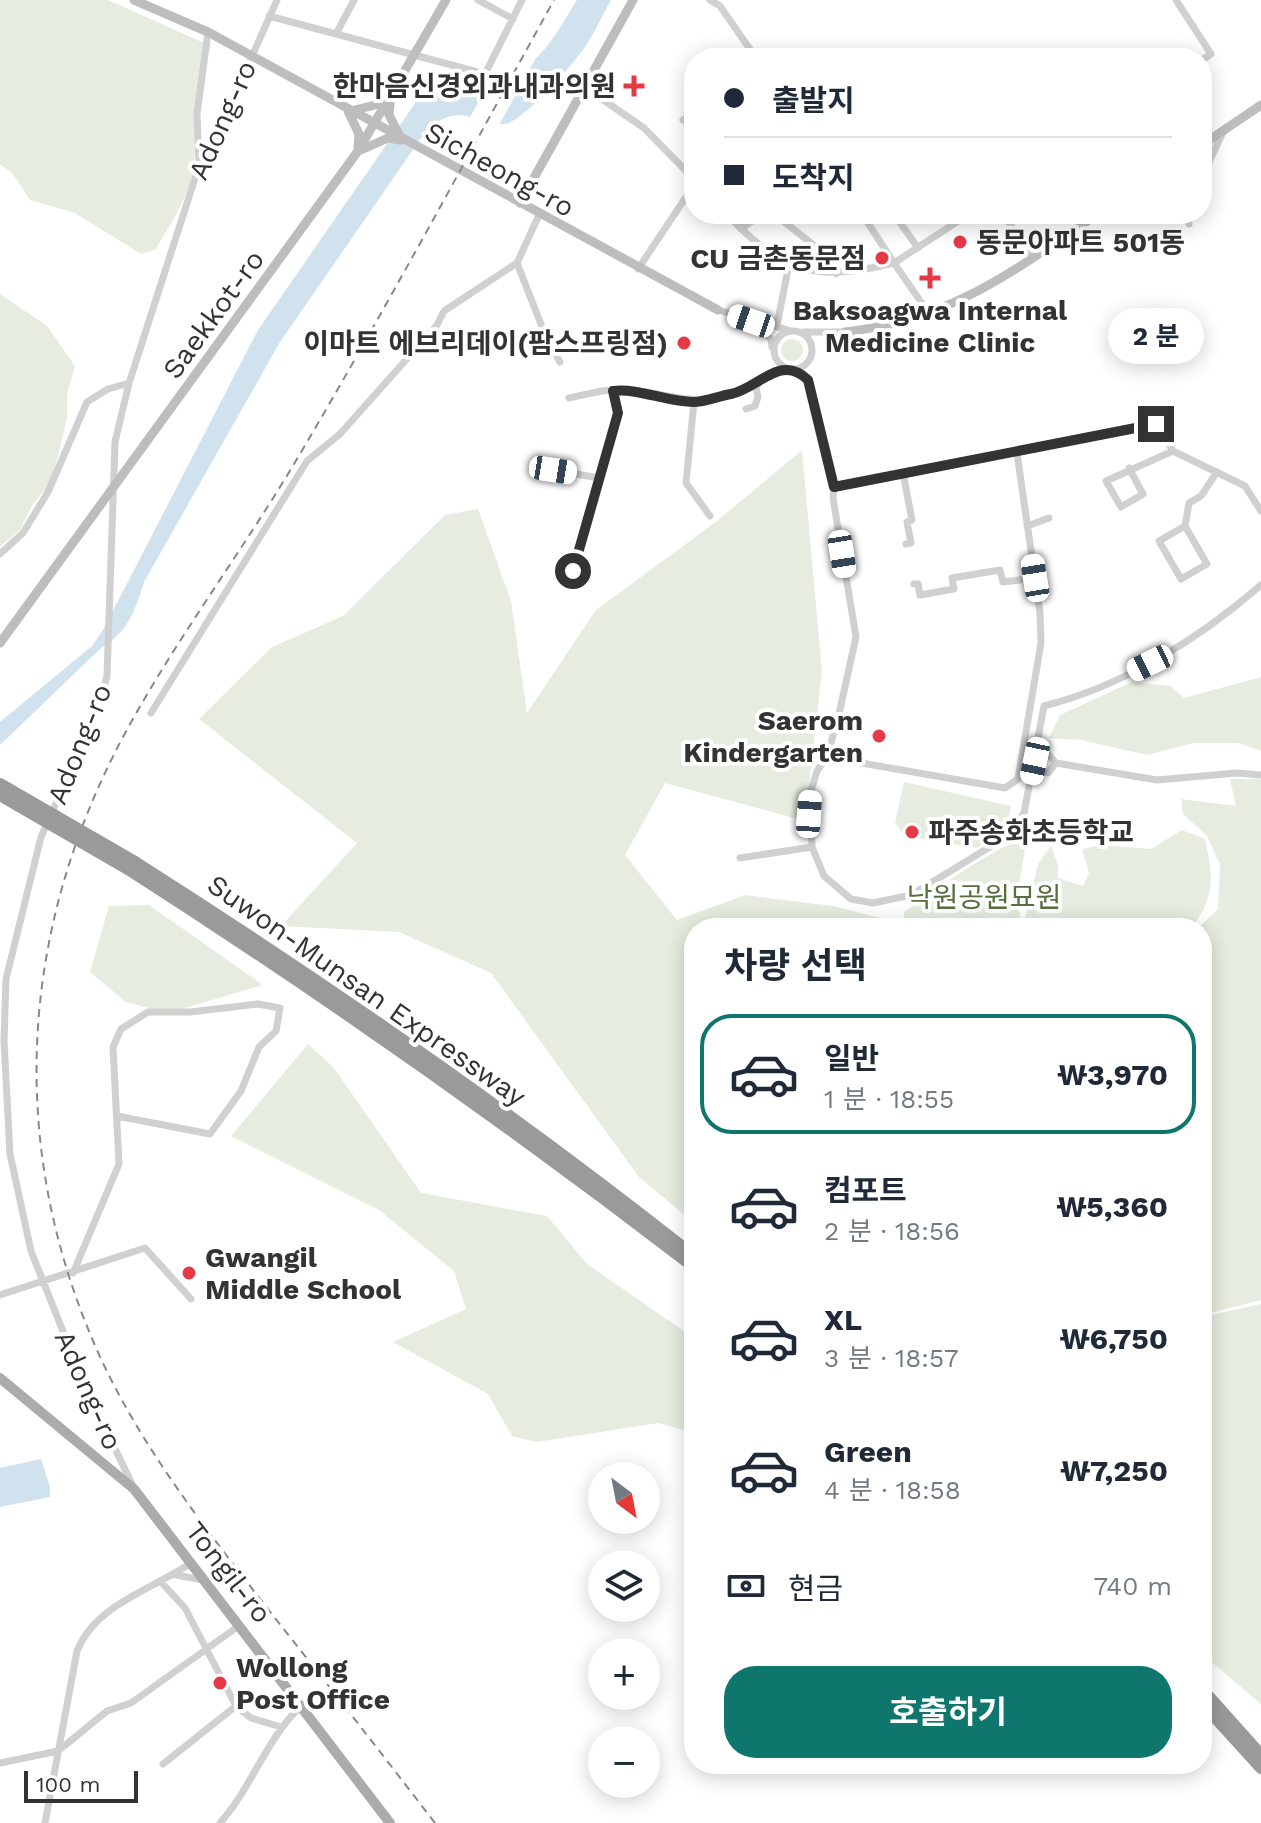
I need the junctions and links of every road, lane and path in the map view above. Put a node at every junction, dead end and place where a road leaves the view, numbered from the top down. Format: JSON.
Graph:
{"nodes":[{"id":1,"x":134,"y":0,"type":"edge"},
{"id":2,"x":277,"y":0,"type":"edge"},
{"id":3,"x":354,"y":0,"type":"edge"},
{"id":4,"x":446,"y":0,"type":"edge"},
{"id":5,"x":478,"y":0,"type":"edge"},
{"id":6,"x":522,"y":0,"type":"edge"},
{"id":7,"x":633,"y":0,"type":"edge"},
{"id":8,"x":710,"y":0,"type":"edge"},
{"id":9,"x":1176,"y":0,"type":"edge"},
{"id":10,"x":269,"y":16,"type":"junction"},
{"id":11,"x":513,"y":19,"type":"junction"},
{"id":12,"x":208,"y":32,"type":"junction"},
{"id":13,"x":336,"y":34,"type":"junction"},
{"id":14,"x":749,"y":48,"type":"edge"},
{"id":15,"x":1207,"y":48,"type":"edge"},
{"id":16,"x":249,"y":57,"type":"junction"},
{"id":17,"x":415,"y":58,"type":"junction"},
{"id":18,"x":583,"y":86,"type":"junction"},
{"id":19,"x":391,"y":100,"type":"junction"},
{"id":20,"x":1261,"y":105,"type":"edge"},
{"id":21,"x":348,"y":111,"type":"junction"},
{"id":22,"x":374,"y":124,"type":"junction"},
{"id":23,"x":1223,"y":130,"type":"junction"},
{"id":24,"x":391,"y":133,"type":"junction"},
{"id":25,"x":1212,"y":138,"type":"edge"},
{"id":26,"x":358,"y":151,"type":"junction"},
{"id":27,"x":1212,"y":155,"type":"edge"},
{"id":28,"x":199,"y":166,"type":"junction"},
{"id":29,"x":684,"y":171,"type":"edge"},
{"id":30,"x":684,"y":198,"type":"edge"},
{"id":31,"x":520,"y":203,"type":"junction"},
{"id":32,"x":539,"y":215,"type":"junction"},
{"id":33,"x":736,"y":224,"type":"edge"},
{"id":34,"x":748,"y":224,"type":"edge"},
{"id":35,"x":787,"y":224,"type":"edge"},
{"id":36,"x":870,"y":224,"type":"edge"},
{"id":37,"x":901,"y":224,"type":"edge"},
{"id":38,"x":954,"y":224,"type":"edge"},
{"id":39,"x":1010,"y":224,"type":"edge"},
{"id":40,"x":1083,"y":224,"type":"edge"},
{"id":41,"x":741,"y":229,"type":"junction"},
{"id":42,"x":918,"y":248,"type":"junction"},
{"id":43,"x":1033,"y":258,"type":"junction"},
{"id":44,"x":517,"y":263,"type":"junction"},
{"id":45,"x":894,"y":263,"type":"junction"},
{"id":46,"x":789,"y":264,"type":"junction"},
{"id":47,"x":638,"y":269,"type":"junction"},
{"id":48,"x":836,"y":274,"type":"junction"},
{"id":49,"x":718,"y":310,"type":"joint"},
{"id":50,"x":930,"y":315,"type":"junction"},
{"id":51,"x":751,"y":321,"type":"junction"},
{"id":52,"x":777,"y":325,"type":"junction"},
{"id":53,"x":794,"y":331,"type":"junction"},
{"id":54,"x":845,"y":332,"type":"joint"},
{"id":55,"x":824,"y":334,"type":"junction"},
{"id":56,"x":812,"y":345,"type":"junction"},
{"id":57,"x":774,"y":353,"type":"junction"},
{"id":58,"x":560,"y":362,"type":"dead end"},
{"id":59,"x":806,"y":364,"type":"junction"},
{"id":60,"x":786,"y":368,"type":"junction"},
{"id":61,"x":797,"y":369,"type":"junction"},
{"id":62,"x":762,"y":377,"type":"junction"},
{"id":63,"x":808,"y":380,"type":"junction"},
{"id":64,"x":129,"y":383,"type":"junction"},
{"id":65,"x":613,"y":391,"type":"junction"},
{"id":66,"x":569,"y":398,"type":"dead end"},
{"id":67,"x":694,"y":402,"type":"junction"},
{"id":68,"x":746,"y":409,"type":"dead end"},
{"id":69,"x":1173,"y":451,"type":"junction"},
{"id":70,"x":1017,"y":453,"type":"junction"},
{"id":71,"x":1129,"y":468,"type":"junction"},
{"id":72,"x":553,"y":470,"type":"dead end"},
{"id":73,"x":1217,"y":472,"type":"junction"},
{"id":74,"x":903,"y":473,"type":"junction"},
{"id":75,"x":599,"y":478,"type":"junction"},
{"id":76,"x":834,"y":487,"type":"junction"},
{"id":77,"x":111,"y":491,"type":"junction"},
{"id":78,"x":1261,"y":511,"type":"edge"},
{"id":79,"x":710,"y":516,"type":"dead end"},
{"id":80,"x":1049,"y":518,"type":"dead end"},
{"id":81,"x":1027,"y":526,"type":"junction"},
{"id":82,"x":1185,"y":526,"type":"junction"},
{"id":83,"x":906,"y":544,"type":"dead end"},
{"id":84,"x":0,"y":554,"type":"edge"},
{"id":85,"x":573,"y":571,"type":"dead end"},
{"id":86,"x":1035,"y":578,"type":"junction"},
{"id":87,"x":914,"y":584,"type":"dead end"},
{"id":88,"x":1261,"y":585,"type":"edge"},
{"id":89,"x":0,"y":643,"type":"edge"},
{"id":90,"x":1029,"y":701,"type":"junction"},
{"id":91,"x":1044,"y":706,"type":"junction"},
{"id":92,"x":151,"y":713,"type":"dead end"},
{"id":93,"x":827,"y":757,"type":"junction"},
{"id":94,"x":1035,"y":761,"type":"junction"},
{"id":95,"x":1056,"y":763,"type":"junction"},
{"id":96,"x":1261,"y":775,"type":"edge"},
{"id":97,"x":0,"y":784,"type":"edge"},
{"id":98,"x":0,"y":795,"type":"edge"},
{"id":99,"x":812,"y":847,"type":"junction"},
{"id":100,"x":740,"y":858,"type":"dead end"},
{"id":101,"x":132,"y":866,"type":"junction"},
{"id":102,"x":117,"y":1116,"type":"junction"},
{"id":103,"x":684,"y":1248,"type":"edge"},
{"id":104,"x":684,"y":1259,"type":"edge"},
{"id":105,"x":73,"y":1273,"type":"junction"},
{"id":106,"x":42,"y":1283,"type":"junction"},
{"id":107,"x":0,"y":1295,"type":"edge"},
{"id":108,"x":191,"y":1299,"type":"dead end"},
{"id":109,"x":0,"y":1378,"type":"edge"},
{"id":110,"x":134,"y":1489,"type":"junction"},
{"id":111,"x":191,"y":1563,"type":"junction"},
{"id":112,"x":175,"y":1575,"type":"junction"},
{"id":113,"x":205,"y":1581,"type":"junction"},
{"id":114,"x":161,"y":1582,"type":"junction"},
{"id":115,"x":240,"y":1625,"type":"junction"},
{"id":116,"x":207,"y":1647,"type":"junction"},
{"id":117,"x":1212,"y":1700,"type":"edge"},
{"id":118,"x":236,"y":1706,"type":"junction"},
{"id":119,"x":301,"y":1706,"type":"junction"},
{"id":120,"x":1212,"y":1714,"type":"edge"},
{"id":121,"x":281,"y":1727,"type":"junction"},
{"id":122,"x":58,"y":1751,"type":"junction"},
{"id":123,"x":1261,"y":1755,"type":"edge"},
{"id":124,"x":0,"y":1763,"type":"edge"},
{"id":125,"x":163,"y":1764,"type":"dead end"},
{"id":126,"x":1261,"y":1768,"type":"edge"},
{"id":127,"x":45,"y":1823,"type":"edge"},
{"id":128,"x":220,"y":1823,"type":"edge"},
{"id":129,"x":390,"y":1823,"type":"edge"}],
"edges":[{"from":1,"to":12,"type":"street","name":"Sicheong-ro"},
{"from":2,"to":10,"type":"street","name":"Adong-ro"},
{"from":3,"to":13,"type":"street"},
{"from":4,"to":17,"type":"street","name":"Saekkot-ro"},
{"from":5,"to":11,"type":"street"},
{"from":6,"to":11,"type":"street"},
{"from":7,"to":18,"type":"street"},
{"from":8,"to":14,"type":"street"},
{"from":9,"to":15,"type":"street"},
{"from":10,"to":13,"type":"street"},
{"from":10,"to":16,"type":"street","name":"Adong-ro"},
{"from":11,"to":17,"type":"street"},
{"from":12,"to":16,"type":"street","name":"Sicheong-ro"},
{"from":12,"to":28,"type":"street"},
{"from":13,"to":17,"type":"street"},
{"from":16,"to":21,"type":"street","name":"Sicheong-ro"},
{"from":16,"to":28,"type":"street","name":"Adong-ro"},
{"from":17,"to":19,"type":"street","name":"Saekkot-ro"},
{"from":18,"to":29,"type":"street"},
{"from":18,"to":31,"type":"street"},
{"from":19,"to":21,"type":"street"},
{"from":19,"to":22,"type":"street","name":"Saekkot-ro"},
{"from":19,"to":24,"type":"street"},
{"from":20,"to":23,"type":"street"},
{"from":21,"to":22,"type":"street","name":"Sicheong-ro"},
{"from":21,"to":26,"type":"street"},
{"from":22,"to":24,"type":"street","name":"Sicheong-ro"},
{"from":22,"to":26,"type":"street","name":"Saekkot-ro"},
{"from":23,"to":25,"type":"street"},
{"from":23,"to":27,"type":"street"},
{"from":24,"to":26,"type":"street"},
{"from":24,"to":31,"type":"street","name":"Sicheong-ro"},
{"from":26,"to":77,"type":"street","name":"Saekkot-ro"},
{"from":28,"to":64,"type":"street","name":"Adong-ro"},
{"from":30,"to":47,"type":"street"},
{"from":31,"to":32,"type":"street","name":"Sicheong-ro"},
{"from":32,"to":44,"type":"street"},
{"from":32,"to":47,"type":"street","name":"Sicheong-ro"},
{"from":33,"to":41,"type":"street"},
{"from":34,"to":41,"type":"street"},
{"from":35,"to":48,"type":"street"},
{"from":36,"to":45,"type":"street"},
{"from":37,"to":42,"type":"street"},
{"from":38,"to":42,"type":"street"},
{"from":39,"to":43,"type":"street"},
{"from":40,"to":43,"type":"street"},
{"from":41,"to":46,"type":"street"},
{"from":42,"to":45,"type":"street"},
{"from":43,"to":50,"type":"street"},
{"from":44,"to":58,"type":"street"},
{"from":44,"to":92,"type":"street"},
{"from":45,"to":48,"type":"street"},
{"from":45,"to":50,"type":"street"},
{"from":46,"to":48,"type":"street"},
{"from":46,"to":52,"type":"street"},
{"from":47,"to":49,"type":"street","name":"Sicheong-ro"},
{"from":49,"to":51,"type":"street"},
{"from":50,"to":54,"type":"street"},
{"from":51,"to":52,"type":"street"},
{"from":51,"to":57,"type":"street"},
{"from":52,"to":53,"type":"street"},
{"from":53,"to":55,"type":"street"},
{"from":53,"to":56,"type":"street"},
{"from":53,"to":57,"type":"street"},
{"from":54,"to":55,"type":"street"},
{"from":55,"to":56,"type":"street"},
{"from":56,"to":59,"type":"street"},
{"from":57,"to":60,"type":"street"},
{"from":59,"to":61,"type":"street"},
{"from":59,"to":63,"type":"street"},
{"from":60,"to":61,"type":"street"},
{"from":60,"to":62,"type":"street"},
{"from":61,"to":63,"type":"street"},
{"from":62,"to":67,"type":"street"},
{"from":62,"to":68,"type":"street"},
{"from":63,"to":76,"type":"street"},
{"from":64,"to":77,"type":"street","name":"Adong-ro"},
{"from":64,"to":84,"type":"street"},
{"from":65,"to":66,"type":"street"},
{"from":65,"to":67,"type":"street"},
{"from":65,"to":75,"type":"street"},
{"from":67,"to":79,"type":"street"},
{"from":69,"to":70,"type":"street"},
{"from":69,"to":71,"type":"street"},
{"from":69,"to":73,"type":"street"},
{"from":70,"to":74,"type":"street"},
{"from":70,"to":81,"type":"street"},
{"from":71,"to":71,"type":"street"},
{"from":72,"to":75,"type":"street"},
{"from":73,"to":78,"type":"street"},
{"from":73,"to":82,"type":"street"},
{"from":74,"to":76,"type":"street"},
{"from":74,"to":83,"type":"street"},
{"from":75,"to":85,"type":"street"},
{"from":76,"to":93,"type":"street"},
{"from":77,"to":89,"type":"street","name":"Saekkot-ro"},
{"from":77,"to":106,"type":"street","name":"Adong-ro"},
{"from":80,"to":81,"type":"street"},
{"from":81,"to":86,"type":"street"},
{"from":82,"to":82,"type":"street"},
{"from":86,"to":87,"type":"street"},
{"from":86,"to":90,"type":"street"},
{"from":88,"to":91,"type":"street"},
{"from":90,"to":91,"type":"street"},
{"from":90,"to":93,"type":"street"},
{"from":91,"to":94,"type":"street"},
{"from":93,"to":99,"type":"street"},
{"from":94,"to":95,"type":"street"},
{"from":94,"to":95,"type":"street"},
{"from":94,"to":99,"type":"street"},
{"from":95,"to":96,"type":"street"},
{"from":97,"to":101,"type":"highway","name":"Suwon-Munsan Expressway","bridge":true},
{"from":98,"to":101,"type":"highway","name":"Suwon-Munsan Expressway","bridge":true},
{"from":99,"to":100,"type":"street"},
{"from":101,"to":103,"type":"highway","name":"Suwon-Munsan Expressway"},
{"from":101,"to":104,"type":"highway","name":"Suwon-Munsan Expressway"},
{"from":102,"to":102,"type":"street"},
{"from":102,"to":105,"type":"street"},
{"from":105,"to":106,"type":"street"},
{"from":105,"to":108,"type":"street"},
{"from":106,"to":107,"type":"street"},
{"from":106,"to":110,"type":"street","name":"Adong-ro"},
{"from":109,"to":110,"type":"main road","name":"Tongil-ro"},
{"from":110,"to":111,"type":"main road","name":"Tongil-ro"},
{"from":111,"to":112,"type":"street"},
{"from":111,"to":113,"type":"main road","name":"Tongil-ro"},
{"from":112,"to":113,"type":"street"},
{"from":112,"to":114,"type":"street"},
{"from":113,"to":115,"type":"main road","name":"Tongil-ro"},
{"from":114,"to":116,"type":"street"},
{"from":114,"to":122,"type":"street"},
{"from":115,"to":116,"type":"street"},
{"from":115,"to":119,"type":"main road","name":"Tongil-ro"},
{"from":116,"to":118,"type":"street"},
{"from":116,"to":122,"type":"street"},
{"from":117,"to":123,"type":"highway"},
{"from":118,"to":121,"type":"street"},
{"from":118,"to":125,"type":"street"},
{"from":119,"to":121,"type":"street"},
{"from":119,"to":129,"type":"main road","name":"Tongil-ro"},
{"from":120,"to":126,"type":"highway"},
{"from":121,"to":128,"type":"street"},
{"from":122,"to":124,"type":"street"},
{"from":122,"to":127,"type":"street"}]}
